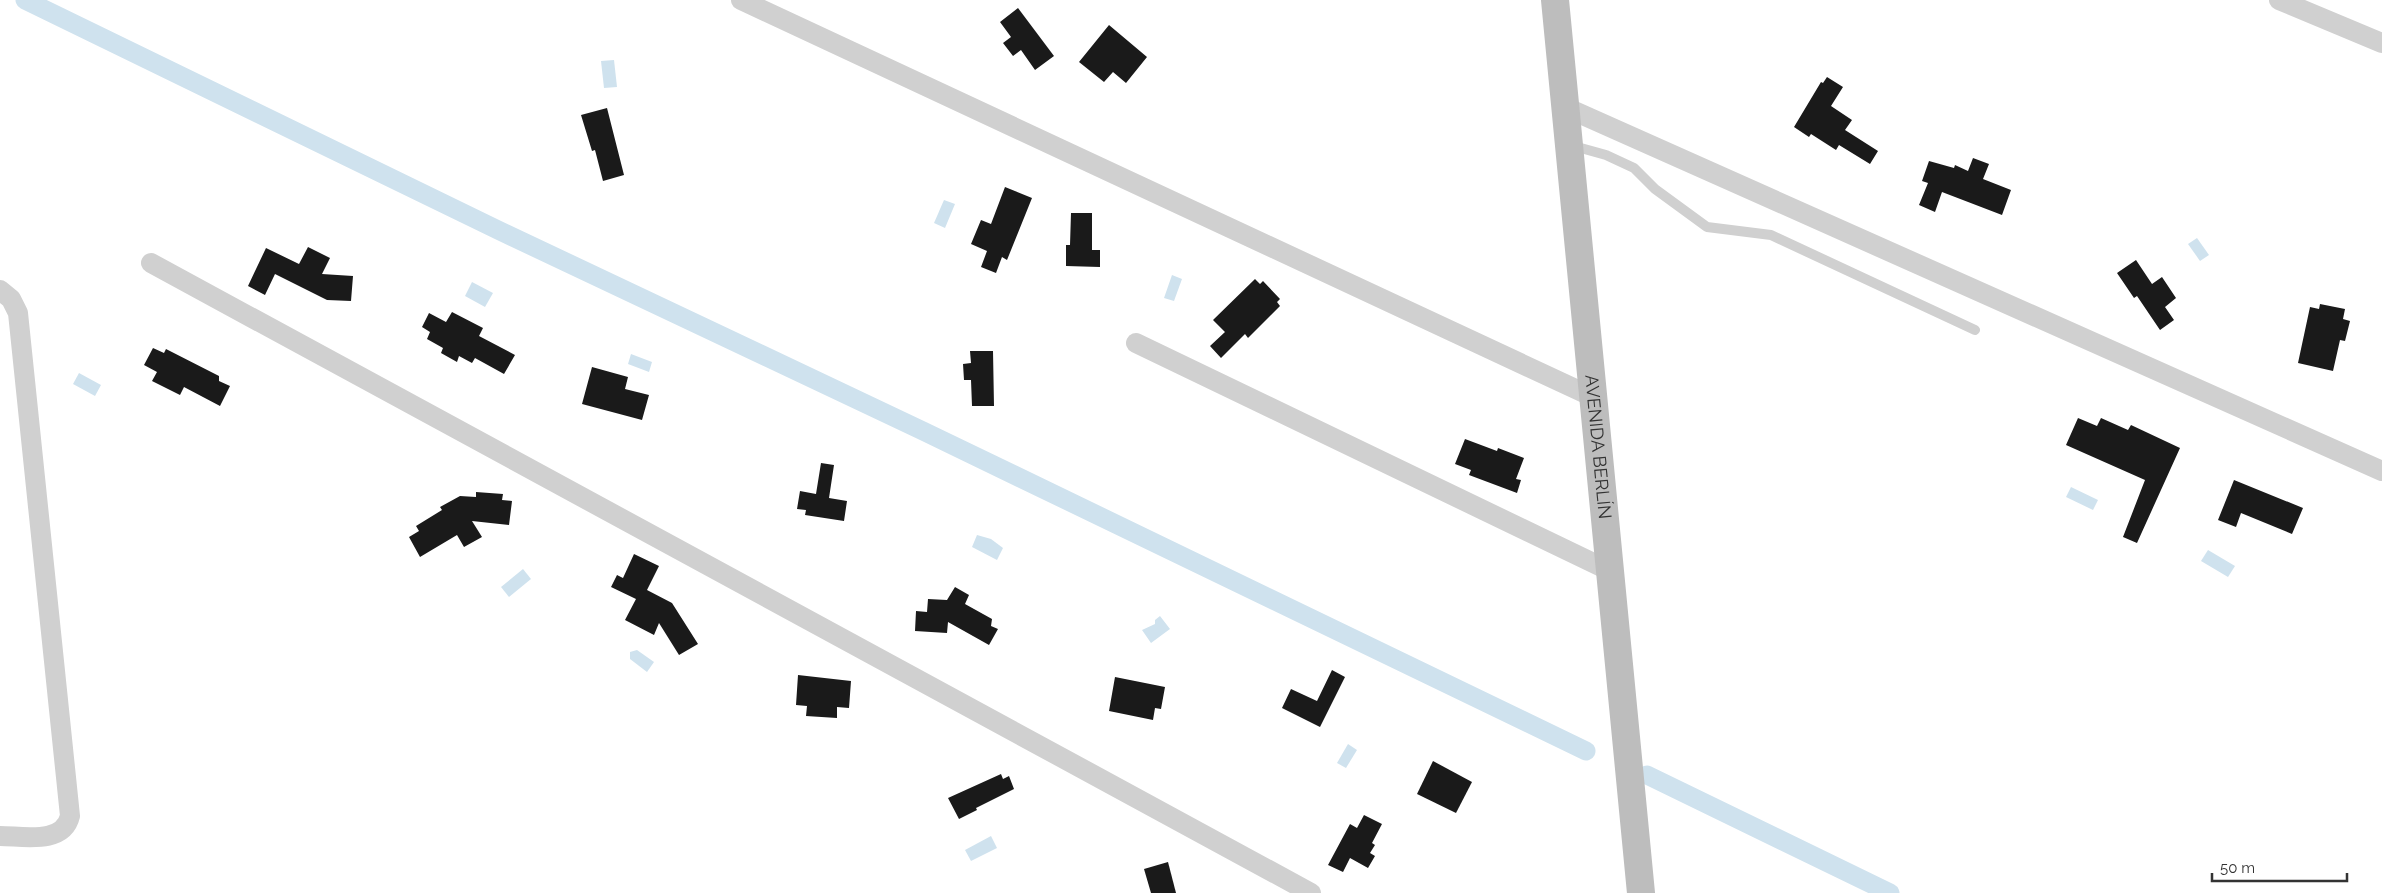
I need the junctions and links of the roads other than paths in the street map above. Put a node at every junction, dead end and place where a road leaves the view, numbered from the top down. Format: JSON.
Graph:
{"nodes":[{"id":1,"x":741,"y":0,"type":"edge"},
{"id":2,"x":1555,"y":0,"type":"edge"},
{"id":3,"x":2279,"y":0,"type":"edge"},
{"id":4,"x":2382,"y":43,"type":"edge"},
{"id":5,"x":1565,"y":107,"type":"junction"},
{"id":6,"x":1569,"y":144,"type":"junction"},
{"id":7,"x":150,"y":263,"type":"dead end"},
{"id":8,"x":0,"y":290,"type":"edge"},
{"id":9,"x":1975,"y":330,"type":"dead end"},
{"id":10,"x":1136,"y":343,"type":"dead end"},
{"id":11,"x":1595,"y":398,"type":"junction"},
{"id":12,"x":2382,"y":471,"type":"edge"},
{"id":13,"x":1610,"y":571,"type":"junction"},
{"id":14,"x":0,"y":836,"type":"edge"},
{"id":15,"x":1310,"y":893,"type":"edge"},
{"id":16,"x":1641,"y":893,"type":"edge"}],
"edges":[{"from":1,"to":11,"type":"street"},
{"from":2,"to":5,"type":"street","name":"AVENIDA BERLÍN"},
{"from":3,"to":4,"type":"street"},
{"from":5,"to":6,"type":"street","name":"AVENIDA BERLÍN"},
{"from":5,"to":12,"type":"street"},
{"from":6,"to":9,"type":"lane"},
{"from":6,"to":11,"type":"street","name":"AVENIDA BERLÍN"},
{"from":7,"to":15,"type":"street"},
{"from":8,"to":14,"type":"street"},
{"from":10,"to":13,"type":"street"},
{"from":11,"to":13,"type":"street","name":"AVENIDA BERLÍN"},
{"from":13,"to":16,"type":"street","name":"AVENIDA BERLÍN"}]}
